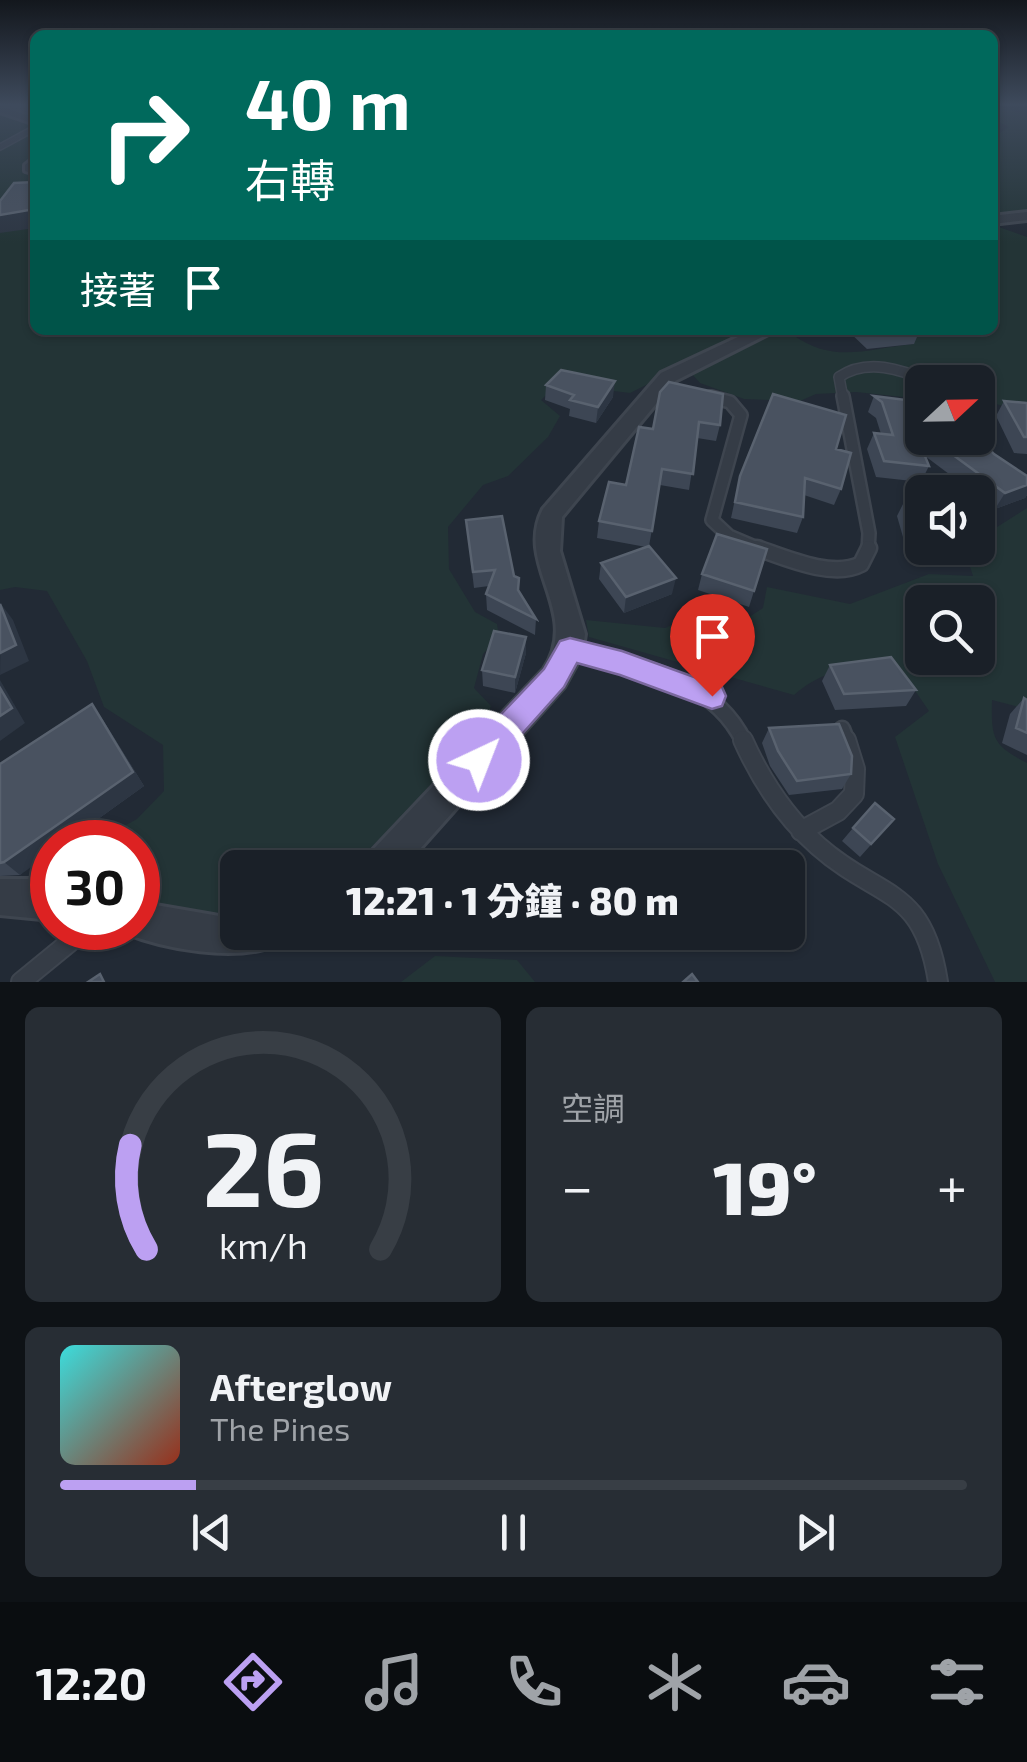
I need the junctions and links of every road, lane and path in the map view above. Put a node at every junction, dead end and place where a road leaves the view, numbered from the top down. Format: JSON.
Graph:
{"nodes":[{"id":1,"x":1027,"y":216,"type":"edge"},
{"id":2,"x":1000,"y":219,"type":"edge"},
{"id":3,"x":757,"y":335,"type":"edge"},
{"id":4,"x":905,"y":372,"type":"edge"},
{"id":5,"x":696,"y":394,"type":"edge"},
{"id":6,"x":570,"y":650,"type":"junction"},
{"id":7,"x":842,"y":729,"type":"edge"},
{"id":8,"x":801,"y":830,"type":"junction"},
{"id":9,"x":396,"y":850,"type":"edge"},
{"id":10,"x":0,"y":897,"type":"edge"},
{"id":11,"x":30,"y":900,"type":"edge"},
{"id":12,"x":160,"y":924,"type":"edge"},
{"id":13,"x":220,"y":935,"type":"edge"},
{"id":14,"x":60,"y":950,"type":"edge"},
{"id":15,"x":21,"y":982,"type":"edge"},
{"id":16,"x":938,"y":982,"type":"edge"}],
"edges":[{"from":1,"to":2,"type":"street"},
{"from":3,"to":6,"type":"street"},
{"from":4,"to":5,"type":"lane"},
{"from":6,"to":8,"type":"lane"},
{"from":6,"to":9,"type":"street"},
{"from":7,"to":8,"type":"lane"},
{"from":8,"to":16,"type":"lane"},
{"from":10,"to":11,"type":"street"},
{"from":12,"to":13,"type":"street"},
{"from":14,"to":15,"type":"lane"}]}
